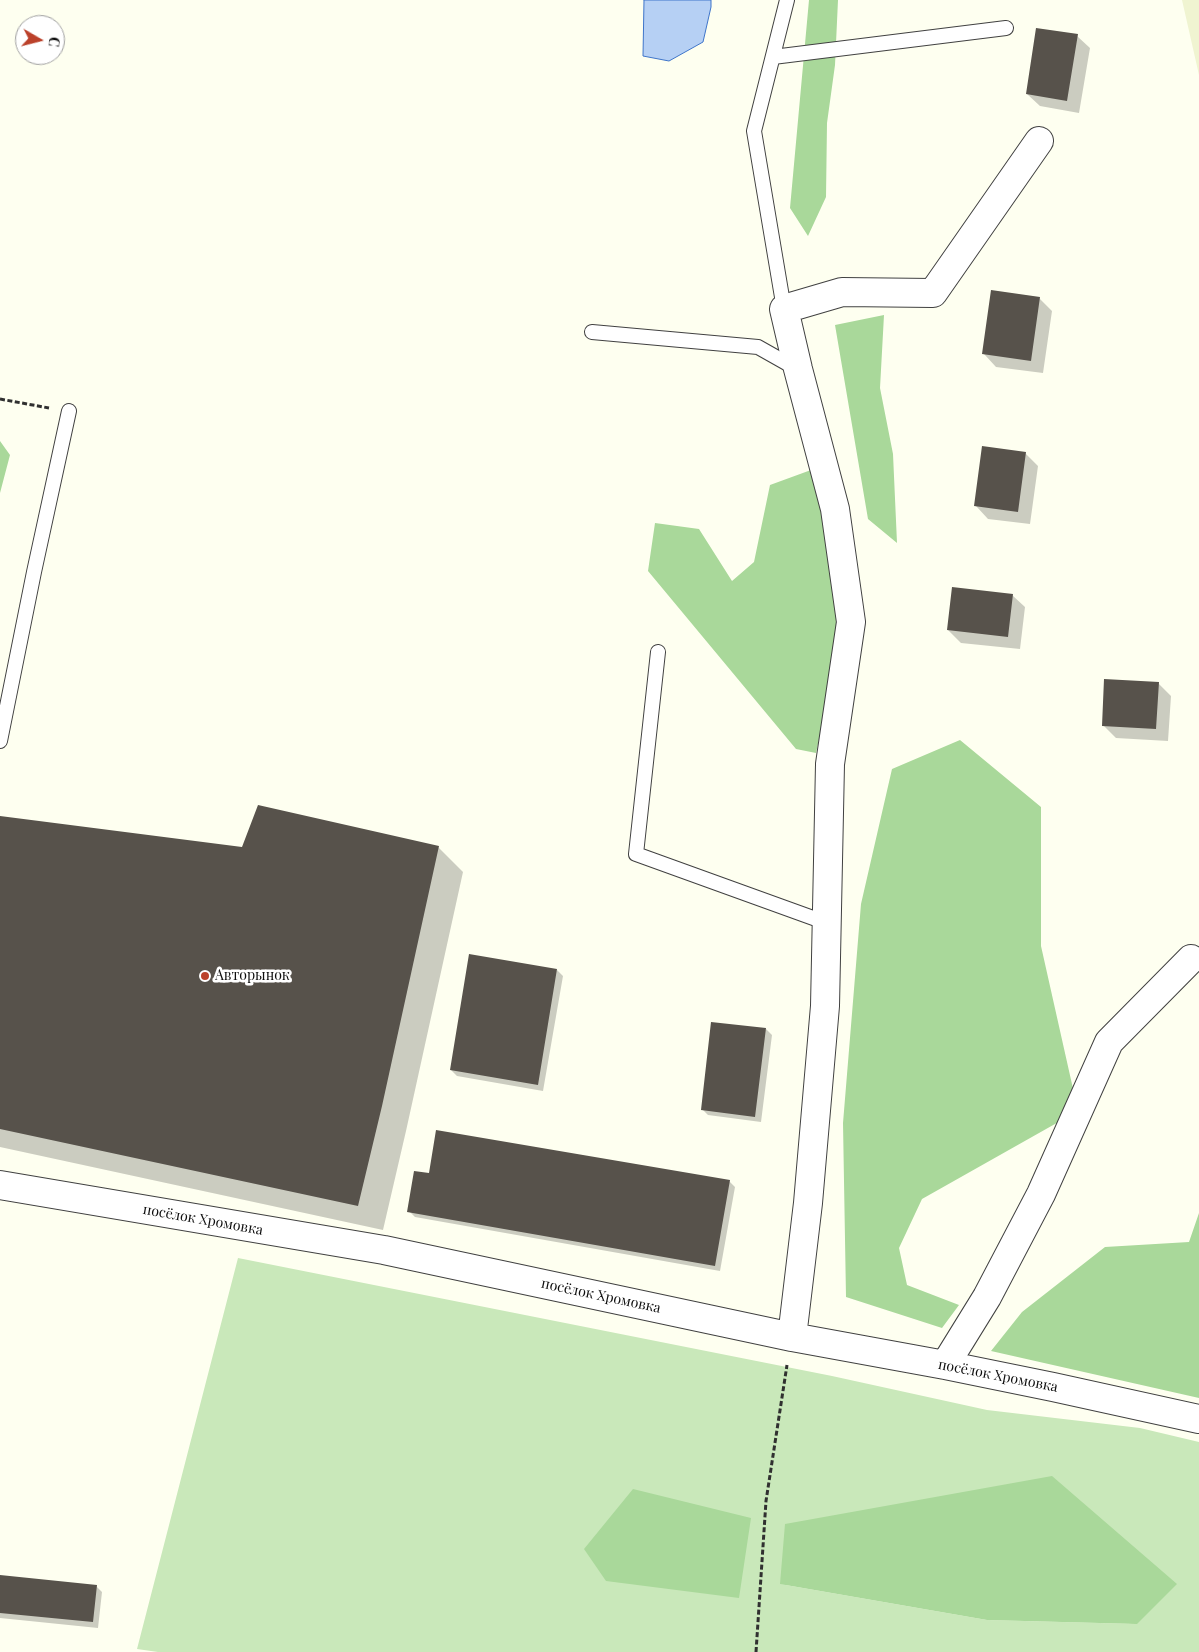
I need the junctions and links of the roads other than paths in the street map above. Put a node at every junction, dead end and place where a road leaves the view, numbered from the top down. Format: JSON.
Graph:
{"nodes":[{"id":1,"x":787,"y":0,"type":"edge"},
{"id":2,"x":1006,"y":28,"type":"dead end"},
{"id":3,"x":773,"y":57,"type":"junction"},
{"id":4,"x":1039,"y":141,"type":"dead end"},
{"id":5,"x":784,"y":309,"type":"junction"},
{"id":6,"x":592,"y":332,"type":"dead end"},
{"id":7,"x":798,"y":369,"type":"junction"},
{"id":8,"x":68,"y":411,"type":"road end"},
{"id":9,"x":658,"y":652,"type":"dead end"},
{"id":10,"x":0,"y":741,"type":"edge"},
{"id":11,"x":827,"y":923,"type":"junction"},
{"id":12,"x":1191,"y":959,"type":"dead end"},
{"id":13,"x":0,"y":1185,"type":"edge"},
{"id":14,"x":792,"y":1337,"type":"junction"},
{"id":15,"x":945,"y":1365,"type":"junction"},
{"id":16,"x":1199,"y":1419,"type":"edge"}],
"edges":[{"from":1,"to":3,"type":"lane"},
{"from":2,"to":3,"type":"lane"},
{"from":3,"to":5,"type":"lane"},
{"from":4,"to":5,"type":"street"},
{"from":5,"to":7,"type":"street"},
{"from":6,"to":7,"type":"lane"},
{"from":7,"to":11,"type":"street"},
{"from":8,"to":10,"type":"lane"},
{"from":9,"to":11,"type":"lane"},
{"from":11,"to":14,"type":"street"},
{"from":12,"to":15,"type":"street"},
{"from":13,"to":14,"type":"street","name":"посёлок Хромовка"},
{"from":14,"to":15,"type":"street","name":"посёлок Хромовка"},
{"from":15,"to":16,"type":"street","name":"посёлок Хромовка"}]}
